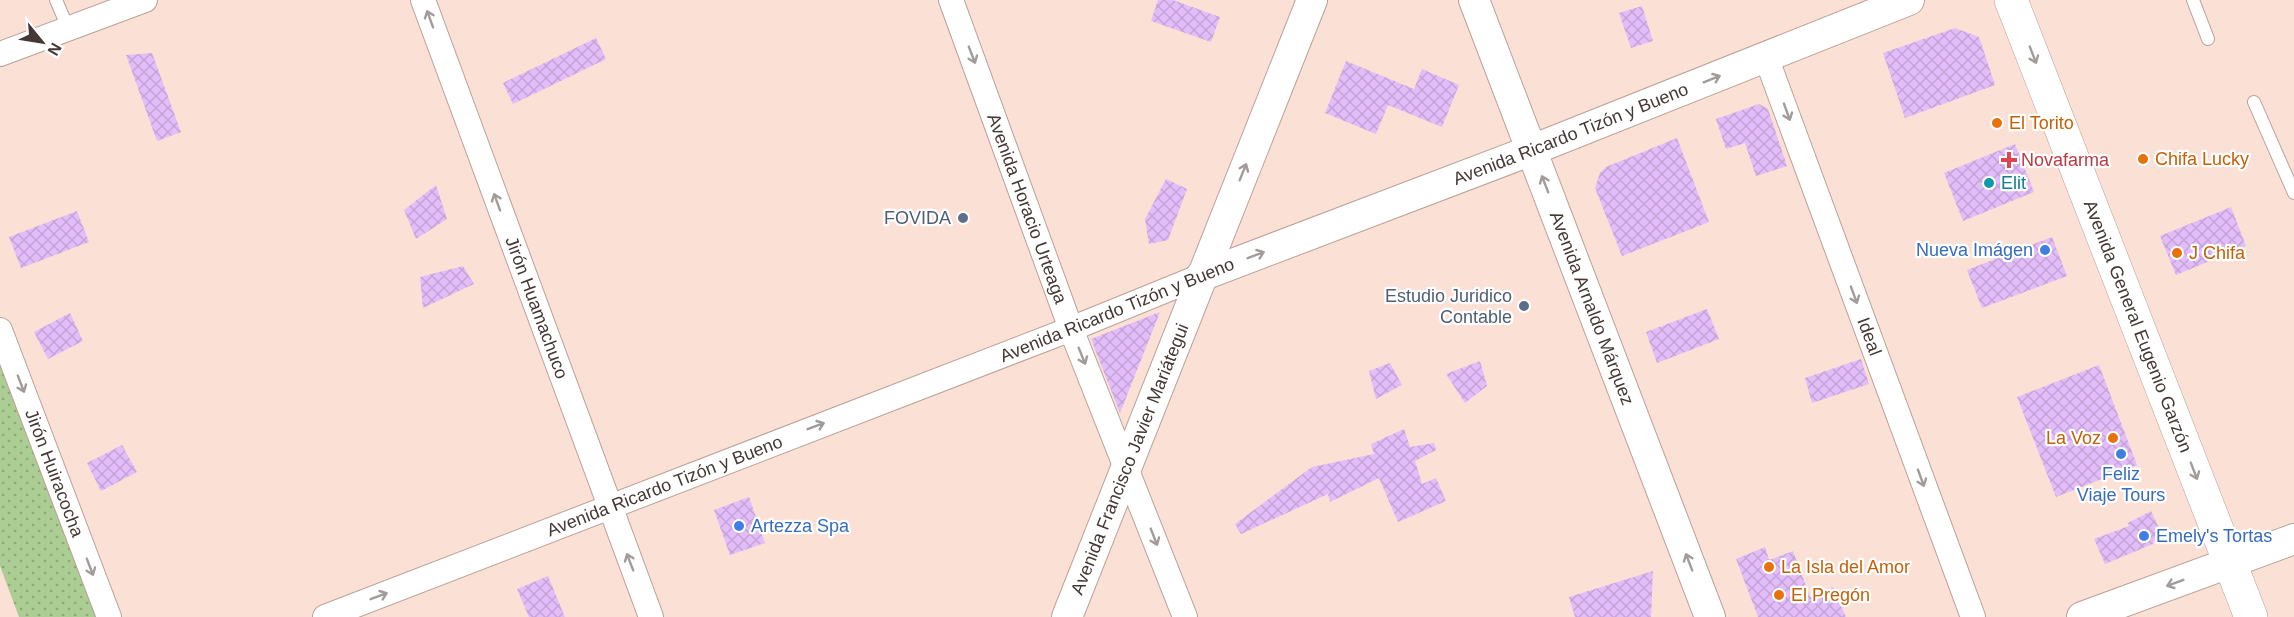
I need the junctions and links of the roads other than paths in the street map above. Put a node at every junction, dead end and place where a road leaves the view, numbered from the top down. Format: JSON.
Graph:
{"nodes":[{"id":1,"x":57,"y":0,"type":"edge"},
{"id":2,"x":145,"y":0,"type":"edge"},
{"id":3,"x":423,"y":0,"type":"edge"},
{"id":4,"x":951,"y":0,"type":"edge"},
{"id":5,"x":1312,"y":0,"type":"edge"},
{"id":6,"x":1474,"y":0,"type":"edge"},
{"id":7,"x":1909,"y":0,"type":"edge"},
{"id":8,"x":2012,"y":0,"type":"edge"},
{"id":9,"x":2193,"y":0,"type":"edge"},
{"id":10,"x":68,"y":28,"type":"junction"},
{"id":11,"x":2208,"y":39,"type":"dead end"},
{"id":12,"x":0,"y":54,"type":"edge"},
{"id":13,"x":1766,"y":57,"type":"junction"},
{"id":14,"x":2254,"y":102,"type":"dead end"},
{"id":15,"x":1532,"y":150,"type":"junction"},
{"id":16,"x":2294,"y":193,"type":"edge"},
{"id":17,"x":1201,"y":276,"type":"junction"},
{"id":18,"x":1071,"y":329,"type":"junction"},
{"id":19,"x":0,"y":330,"type":"edge"},
{"id":20,"x":1127,"y":466,"type":"junction"},
{"id":21,"x":609,"y":506,"type":"junction"},
{"id":22,"x":2294,"y":539,"type":"edge"},
{"id":23,"x":2230,"y":563,"type":"junction"},
{"id":24,"x":109,"y":617,"type":"edge"},
{"id":25,"x":325,"y":617,"type":"edge"},
{"id":26,"x":651,"y":617,"type":"edge"},
{"id":27,"x":1067,"y":617,"type":"edge"},
{"id":28,"x":1185,"y":617,"type":"edge"},
{"id":29,"x":1710,"y":617,"type":"edge"},
{"id":30,"x":1972,"y":617,"type":"edge"},
{"id":31,"x":2082,"y":617,"type":"edge"},
{"id":32,"x":2251,"y":617,"type":"edge"}],
"edges":[{"from":1,"to":10,"type":"lane"},
{"from":2,"to":10,"type":"street"},
{"from":21,"to":3,"type":"street","name":"Jirón Huamachuco","one_way":true},
{"from":4,"to":18,"type":"street","name":"Avenida Horacio Urteaga","one_way":true},
{"from":17,"to":5,"type":"street","name":"Avenida Francisco Javier Mariátegui","one_way":true},
{"from":6,"to":15,"type":"street","name":"Avenida Arnaldo Márquez"},
{"from":7,"to":13,"type":"street","name":"Avenida Ricardo Tizón y Bueno"},
{"from":8,"to":23,"type":"main road","name":"Avenida General Eugenio Garzón","one_way":true},
{"from":9,"to":11,"type":"lane"},
{"from":10,"to":12,"type":"street"},
{"from":15,"to":13,"type":"street","name":"Avenida Ricardo Tizón y Bueno","one_way":true},
{"from":13,"to":30,"type":"street","name":"Ideal","one_way":true},
{"from":14,"to":16,"type":"lane"},
{"from":17,"to":15,"type":"street","name":"Avenida Ricardo Tizón y Bueno","one_way":true},
{"from":29,"to":15,"type":"street","name":"Avenida Arnaldo Márquez","one_way":true},
{"from":17,"to":18,"type":"street","name":"Avenida Ricardo Tizón y Bueno"},
{"from":17,"to":20,"type":"street","name":"Avenida Francisco Javier Mariátegui"},
{"from":18,"to":20,"type":"street","name":"Avenida Horacio Urteaga","one_way":true},
{"from":21,"to":18,"type":"street","name":"Avenida Ricardo Tizón y Bueno","one_way":true},
{"from":19,"to":24,"type":"street","name":"Jirón Huiracocha","one_way":true},
{"from":20,"to":27,"type":"street","name":"Avenida Francisco Javier Mariátegui"},
{"from":20,"to":28,"type":"street","name":"Avenida Horacio Urteaga","one_way":true},
{"from":25,"to":21,"type":"street","name":"Avenida Ricardo Tizón y Bueno","one_way":true},
{"from":26,"to":21,"type":"street","name":"Jirón Huamachuco","one_way":true},
{"from":22,"to":23,"type":"street"},
{"from":23,"to":31,"type":"street","one_way":true},
{"from":23,"to":32,"type":"main road","name":"Avenida General Eugenio Garzón"}]}
